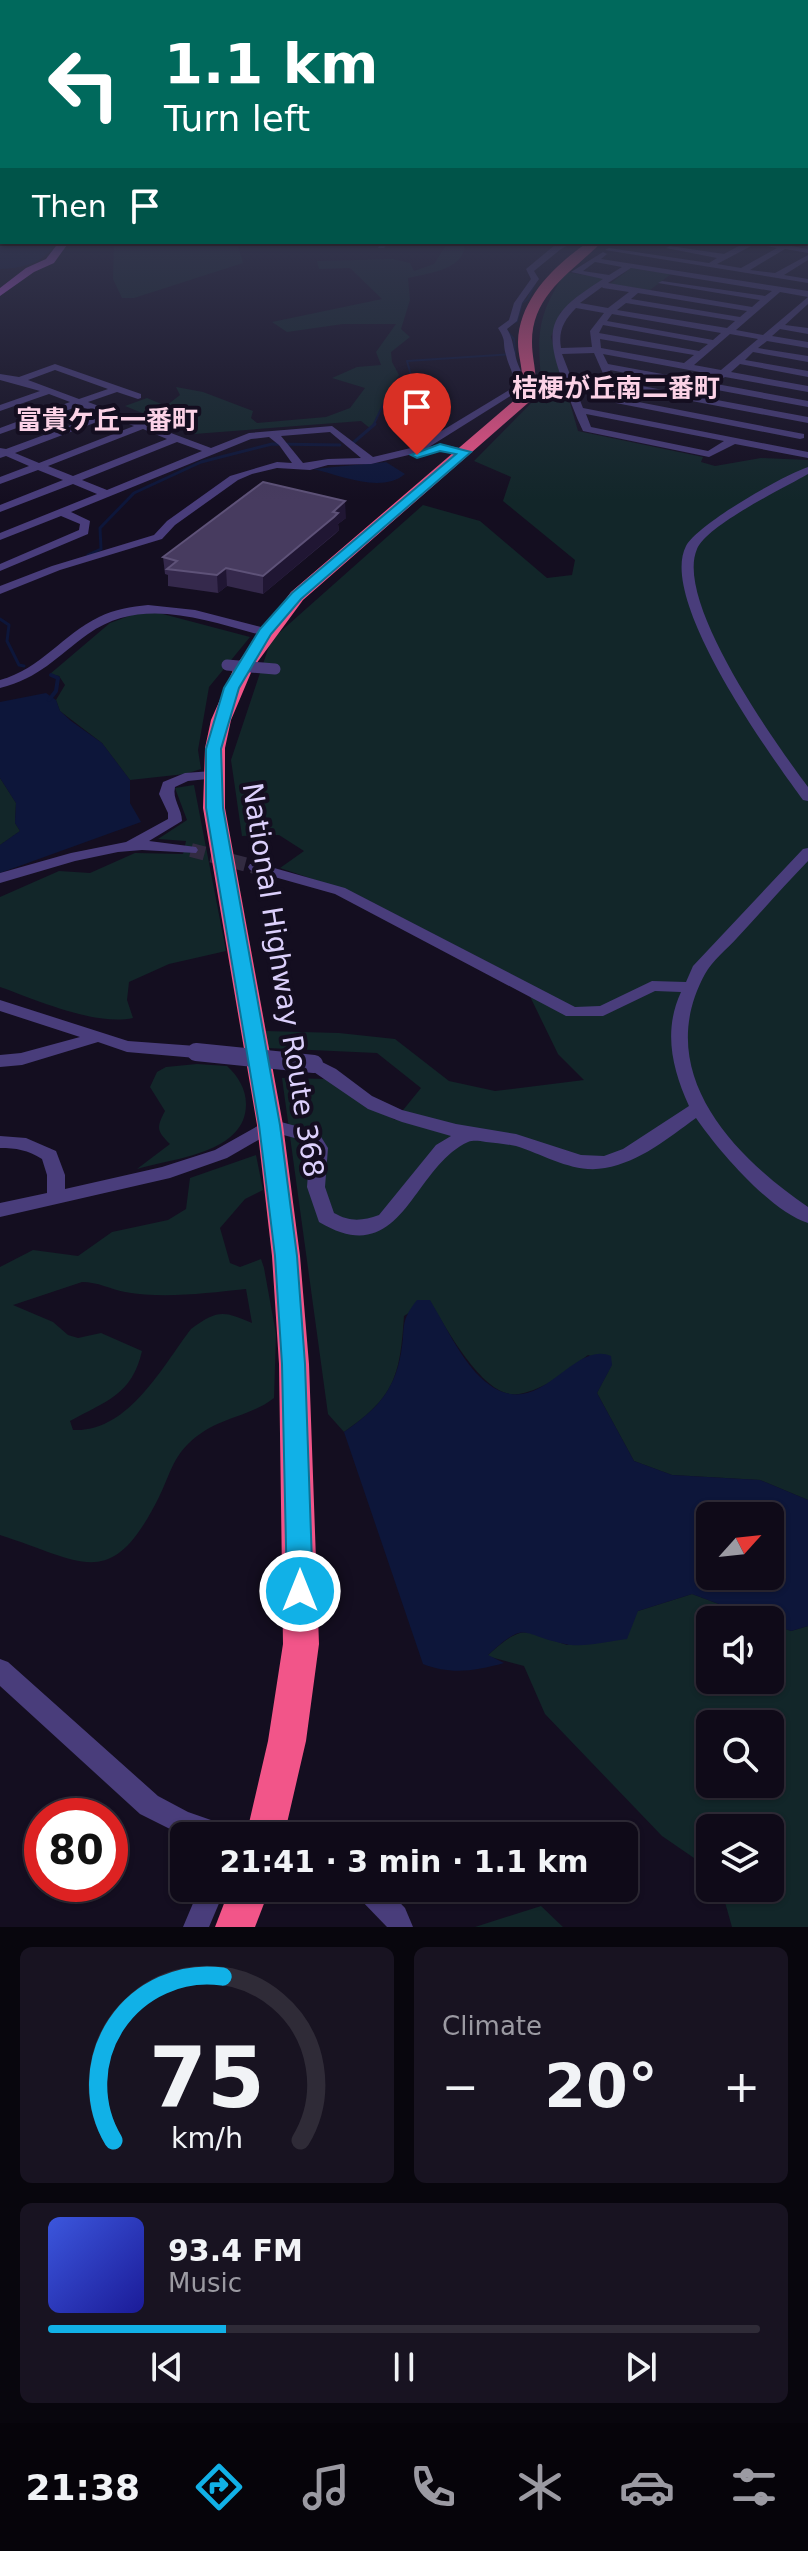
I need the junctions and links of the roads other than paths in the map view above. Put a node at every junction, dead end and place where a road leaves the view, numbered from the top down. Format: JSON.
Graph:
{"nodes":[{"id":1,"x":513,"y":321,"type":"edge"},
{"id":2,"x":530,"y":321,"type":"edge"},
{"id":3,"x":561,"y":321,"type":"edge"},
{"id":4,"x":669,"y":321,"type":"edge"},
{"id":5,"x":741,"y":321,"type":"edge"},
{"id":6,"x":784,"y":321,"type":"edge"},
{"id":7,"x":599,"y":322,"type":"joint"},
{"id":8,"x":778,"y":326,"type":"junction"},
{"id":9,"x":729,"y":331,"type":"junction"},
{"id":10,"x":808,"y":331,"type":"edge"},
{"id":11,"x":594,"y":335,"type":"junction"},
{"id":12,"x":765,"y":337,"type":"junction"},
{"id":13,"x":716,"y":343,"type":"junction"},
{"id":14,"x":808,"y":345,"type":"edge"},
{"id":15,"x":751,"y":349,"type":"junction"},
{"id":16,"x":597,"y":350,"type":"junction"},
{"id":17,"x":558,"y":351,"type":"junction"},
{"id":18,"x":701,"y":354,"type":"junction"},
{"id":19,"x":808,"y":359,"type":"edge"},
{"id":20,"x":652,"y":360,"type":"junction"},
{"id":21,"x":738,"y":361,"type":"junction"},
{"id":22,"x":604,"y":366,"type":"junction"},
{"id":23,"x":687,"y":366,"type":"junction"},
{"id":24,"x":637,"y":373,"type":"junction"},
{"id":25,"x":724,"y":373,"type":"junction"},
{"id":26,"x":808,"y":374,"type":"edge"},
{"id":27,"x":0,"y":377,"type":"edge"},
{"id":28,"x":19,"y":380,"type":"junction"},
{"id":29,"x":611,"y":383,"type":"junction"},
{"id":30,"x":0,"y":386,"type":"edge"},
{"id":31,"x":710,"y":386,"type":"junction"},
{"id":32,"x":116,"y":389,"type":"junction"},
{"id":33,"x":808,"y":389,"type":"edge"},
{"id":34,"x":49,"y":391,"type":"junction"},
{"id":35,"x":138,"y":396,"type":"dead end"},
{"id":36,"x":694,"y":399,"type":"junction"},
{"id":37,"x":80,"y":402,"type":"junction"},
{"id":38,"x":808,"y":404,"type":"edge"},
{"id":39,"x":0,"y":408,"type":"edge"},
{"id":40,"x":580,"y":410,"type":"junction"},
{"id":41,"x":679,"y":413,"type":"junction"},
{"id":42,"x":110,"y":414,"type":"junction"},
{"id":43,"x":808,"y":420,"type":"edge"},
{"id":44,"x":143,"y":426,"type":"junction"},
{"id":45,"x":663,"y":427,"type":"junction"},
{"id":46,"x":0,"y":431,"type":"edge"},
{"id":47,"x":271,"y":434,"type":"junction"},
{"id":48,"x":804,"y":434,"type":"edge"},
{"id":49,"x":178,"y":438,"type":"junction"},
{"id":50,"x":734,"y":440,"type":"junction"},
{"id":51,"x":778,"y":449,"type":"junction"},
{"id":52,"x":210,"y":451,"type":"junction"},
{"id":53,"x":465,"y":452,"type":"junction"},
{"id":54,"x":2,"y":453,"type":"edge"},
{"id":55,"x":401,"y":455,"type":"junction"},
{"id":56,"x":808,"y":455,"type":"edge"},
{"id":57,"x":371,"y":461,"type":"junction"},
{"id":58,"x":40,"y":466,"type":"junction"},
{"id":59,"x":300,"y":466,"type":"junction"},
{"id":60,"x":808,"y":470,"type":"edge"},
{"id":61,"x":74,"y":479,"type":"junction"},
{"id":62,"x":0,"y":481,"type":"edge"},
{"id":63,"x":107,"y":494,"type":"junction"},
{"id":64,"x":0,"y":509,"type":"edge"},
{"id":65,"x":61,"y":512,"type":"junction"},
{"id":66,"x":0,"y":540,"type":"edge"},
{"id":67,"x":28,"y":556,"type":"junction"},
{"id":68,"x":53,"y":567,"type":"junction"},
{"id":69,"x":0,"y":568,"type":"edge"},
{"id":70,"x":1,"y":590,"type":"edge"},
{"id":71,"x":265,"y":632,"type":"junction"},
{"id":72,"x":227,"y":665,"type":"dead end"},
{"id":73,"x":275,"y":669,"type":"dead end"},
{"id":74,"x":0,"y":684,"type":"edge"},
{"id":75,"x":212,"y":775,"type":"junction"},
{"id":76,"x":808,"y":797,"type":"edge"},
{"id":77,"x":126,"y":846,"type":"junction"},
{"id":78,"x":191,"y":850,"type":"tunnel mouth"},
{"id":79,"x":808,"y":852,"type":"edge"},
{"id":80,"x":255,"y":867,"type":"tunnel mouth"},
{"id":81,"x":0,"y":878,"type":"edge"},
{"id":82,"x":688,"y":987,"type":"junction"},
{"id":83,"x":0,"y":1005,"type":"edge"},
{"id":84,"x":102,"y":1036,"type":"junction"},
{"id":85,"x":0,"y":1061,"type":"edge"},
{"id":86,"x":698,"y":1108,"type":"junction"},
{"id":87,"x":270,"y":1125,"type":"junction"},
{"id":88,"x":469,"y":1134,"type":"junction"},
{"id":89,"x":0,"y":1142,"type":"edge"},
{"id":90,"x":56,"y":1195,"type":"junction"},
{"id":91,"x":0,"y":1210,"type":"edge"},
{"id":92,"x":808,"y":1216,"type":"edge"},
{"id":93,"x":0,"y":1670,"type":"edge"},
{"id":94,"x":174,"y":1822,"type":"edge"},
{"id":95,"x":268,"y":1822,"type":"edge"},
{"id":96,"x":207,"y":1902,"type":"edge"},
{"id":97,"x":245,"y":1902,"type":"edge"},
{"id":98,"x":381,"y":1902,"type":"edge"},
{"id":99,"x":196,"y":1927,"type":"edge"},
{"id":100,"x":235,"y":1927,"type":"edge"},
{"id":101,"x":400,"y":1927,"type":"edge"}],
"edges":[{"from":1,"to":55,"type":"street"},
{"from":2,"to":53,"type":"highway","name":"National Highway Route 368"},
{"from":3,"to":17,"type":"street"},
{"from":4,"to":9,"type":"street"},
{"from":5,"to":9,"type":"street"},
{"from":6,"to":8,"type":"street"},
{"from":7,"to":11,"type":"street"},
{"from":7,"to":13,"type":"street"},
{"from":8,"to":10,"type":"street"},
{"from":8,"to":12,"type":"street"},
{"from":9,"to":12,"type":"street"},
{"from":9,"to":13,"type":"street"},
{"from":11,"to":16,"type":"street"},
{"from":11,"to":18,"type":"street"},
{"from":12,"to":14,"type":"street"},
{"from":12,"to":15,"type":"street"},
{"from":13,"to":18,"type":"street"},
{"from":15,"to":19,"type":"street"},
{"from":15,"to":21,"type":"street"},
{"from":16,"to":17,"type":"street"},
{"from":16,"to":20,"type":"street"},
{"from":16,"to":22,"type":"street"},
{"from":17,"to":40,"type":"street"},
{"from":18,"to":23,"type":"street"},
{"from":20,"to":23,"type":"street"},
{"from":20,"to":24,"type":"street"},
{"from":21,"to":25,"type":"street"},
{"from":21,"to":26,"type":"street"},
{"from":22,"to":24,"type":"street"},
{"from":22,"to":29,"type":"street"},
{"from":23,"to":25,"type":"street"},
{"from":24,"to":31,"type":"street"},
{"from":25,"to":31,"type":"street"},
{"from":25,"to":33,"type":"street"},
{"from":27,"to":28,"type":"street"},
{"from":28,"to":30,"type":"street"},
{"from":28,"to":32,"type":"street"},
{"from":28,"to":34,"type":"street"},
{"from":29,"to":36,"type":"street"},
{"from":29,"to":41,"type":"street"},
{"from":31,"to":36,"type":"street"},
{"from":31,"to":38,"type":"street"},
{"from":32,"to":35,"type":"street"},
{"from":32,"to":37,"type":"street"},
{"from":34,"to":37,"type":"street"},
{"from":34,"to":39,"type":"street"},
{"from":36,"to":41,"type":"street"},
{"from":36,"to":43,"type":"street"},
{"from":37,"to":42,"type":"street"},
{"from":37,"to":46,"type":"street"},
{"from":40,"to":45,"type":"street"},
{"from":40,"to":50,"type":"street"},
{"from":41,"to":45,"type":"street"},
{"from":41,"to":48,"type":"street"},
{"from":42,"to":44,"type":"street"},
{"from":42,"to":54,"type":"street"},
{"from":44,"to":49,"type":"street"},
{"from":44,"to":58,"type":"street"},
{"from":45,"to":50,"type":"street"},
{"from":47,"to":52,"type":"street"},
{"from":47,"to":57,"type":"street"},
{"from":47,"to":59,"type":"street"},
{"from":48,"to":51,"type":"street"},
{"from":49,"to":52,"type":"street"},
{"from":49,"to":61,"type":"street"},
{"from":50,"to":51,"type":"street"},
{"from":51,"to":56,"type":"street"},
{"from":52,"to":63,"type":"street"},
{"from":53,"to":55,"type":"street"},
{"from":53,"to":71,"type":"highway","name":"National Highway Route 368"},
{"from":54,"to":58,"type":"street"},
{"from":55,"to":57,"type":"street"},
{"from":57,"to":59,"type":"street"},
{"from":58,"to":61,"type":"street"},
{"from":58,"to":62,"type":"street"},
{"from":59,"to":68,"type":"street"},
{"from":60,"to":76,"type":"street"},
{"from":61,"to":63,"type":"street"},
{"from":61,"to":64,"type":"street"},
{"from":63,"to":65,"type":"street"},
{"from":65,"to":66,"type":"street"},
{"from":65,"to":67,"type":"street"},
{"from":66,"to":67,"type":"street"},
{"from":67,"to":68,"type":"street"},
{"from":67,"to":69,"type":"street"},
{"from":68,"to":70,"type":"street"},
{"from":71,"to":74,"type":"street"},
{"from":71,"to":75,"type":"highway","name":"National Highway Route 368"},
{"from":72,"to":73,"type":"street","bridge":true},
{"from":75,"to":77,"type":"street"},
{"from":75,"to":87,"type":"highway","name":"National Highway Route 368"},
{"from":77,"to":78,"type":"street"},
{"from":77,"to":81,"type":"street"},
{"from":79,"to":82,"type":"street"},
{"from":80,"to":82,"type":"street"},
{"from":82,"to":86,"type":"street"},
{"from":83,"to":84,"type":"street"},
{"from":84,"to":85,"type":"street"},
{"from":84,"to":88,"type":"street","bridge":true},
{"from":86,"to":88,"type":"street"},
{"from":86,"to":92,"type":"street"},
{"from":87,"to":88,"type":"street"},
{"from":87,"to":90,"type":"street"},
{"from":87,"to":95,"type":"highway","name":"National Highway Route 368"},
{"from":89,"to":90,"type":"street"},
{"from":90,"to":91,"type":"street"},
{"from":93,"to":94,"type":"street"},
{"from":96,"to":99,"type":"street"},
{"from":97,"to":100,"type":"highway"},
{"from":98,"to":101,"type":"street"}]}
